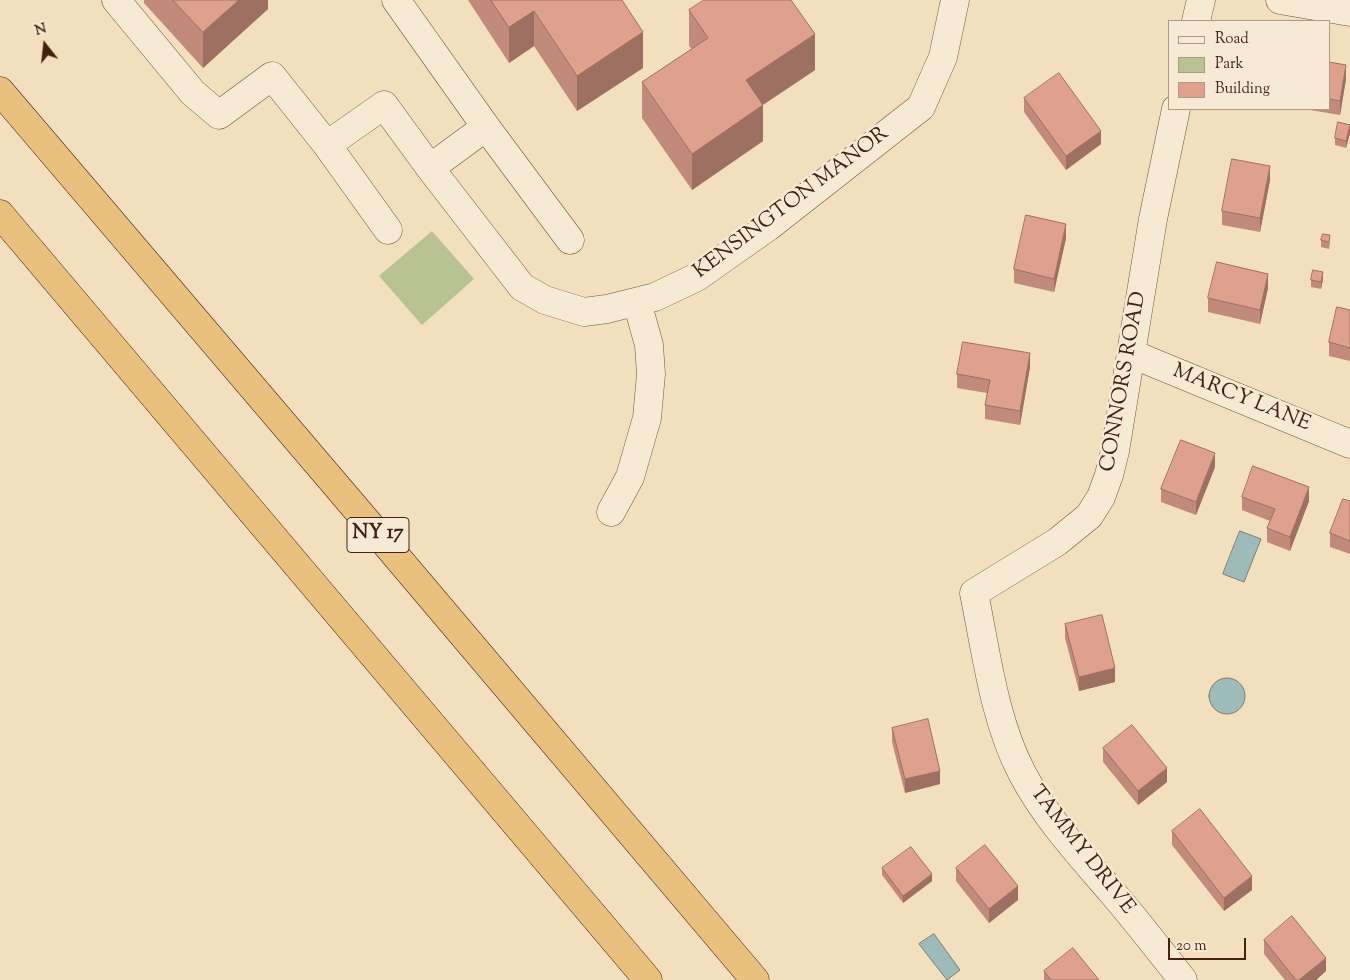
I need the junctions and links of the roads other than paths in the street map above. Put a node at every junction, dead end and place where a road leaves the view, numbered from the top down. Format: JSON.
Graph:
{"nodes":[{"id":1,"x":116,"y":0,"type":"edge"},
{"id":2,"x":396,"y":0,"type":"edge"},
{"id":3,"x":955,"y":0,"type":"edge"},
{"id":4,"x":1201,"y":0,"type":"edge"},
{"id":5,"x":1280,"y":0,"type":"edge"},
{"id":6,"x":1350,"y":12,"type":"edge"},
{"id":7,"x":1196,"y":20,"type":"edge"},
{"id":8,"x":0,"y":91,"type":"edge"},
{"id":9,"x":1176,"y":110,"type":"edge"},
{"id":10,"x":486,"y":127,"type":"junction"},
{"id":11,"x":327,"y":145,"type":"junction"},
{"id":12,"x":430,"y":168,"type":"junction"},
{"id":13,"x":0,"y":214,"type":"edge"},
{"id":14,"x":388,"y":230,"type":"dead end"},
{"id":15,"x":570,"y":240,"type":"dead end"},
{"id":16,"x":637,"y":302,"type":"junction"},
{"id":17,"x":1132,"y":354,"type":"junction"},
{"id":18,"x":1350,"y":444,"type":"edge"},
{"id":19,"x":611,"y":512,"type":"dead end"},
{"id":20,"x":974,"y":593,"type":"joint"},
{"id":21,"x":648,"y":980,"type":"edge"},
{"id":22,"x":755,"y":980,"type":"edge"},
{"id":23,"x":1183,"y":980,"type":"edge"}],
"edges":[{"from":1,"to":11,"type":"street"},
{"from":2,"to":10,"type":"street"},
{"from":3,"to":16,"type":"street","name":"KENSINGTON MANOR"},
{"from":4,"to":7,"type":"street"},
{"from":5,"to":6,"type":"street"},
{"from":8,"to":22,"type":"highway","number":"NY 17"},
{"from":9,"to":17,"type":"street","name":"CONNORS ROAD"},
{"from":10,"to":12,"type":"street"},
{"from":10,"to":15,"type":"street"},
{"from":11,"to":12,"type":"street","name":"KENSINGTON MANOR"},
{"from":11,"to":14,"type":"street"},
{"from":12,"to":16,"type":"street","name":"KENSINGTON MANOR"},
{"from":13,"to":21,"type":"highway"},
{"from":16,"to":19,"type":"street"},
{"from":17,"to":18,"type":"street","name":"MARCY LANE"},
{"from":17,"to":20,"type":"street","name":"CONNORS ROAD"},
{"from":20,"to":23,"type":"street","name":"TAMMY DRIVE"}]}
